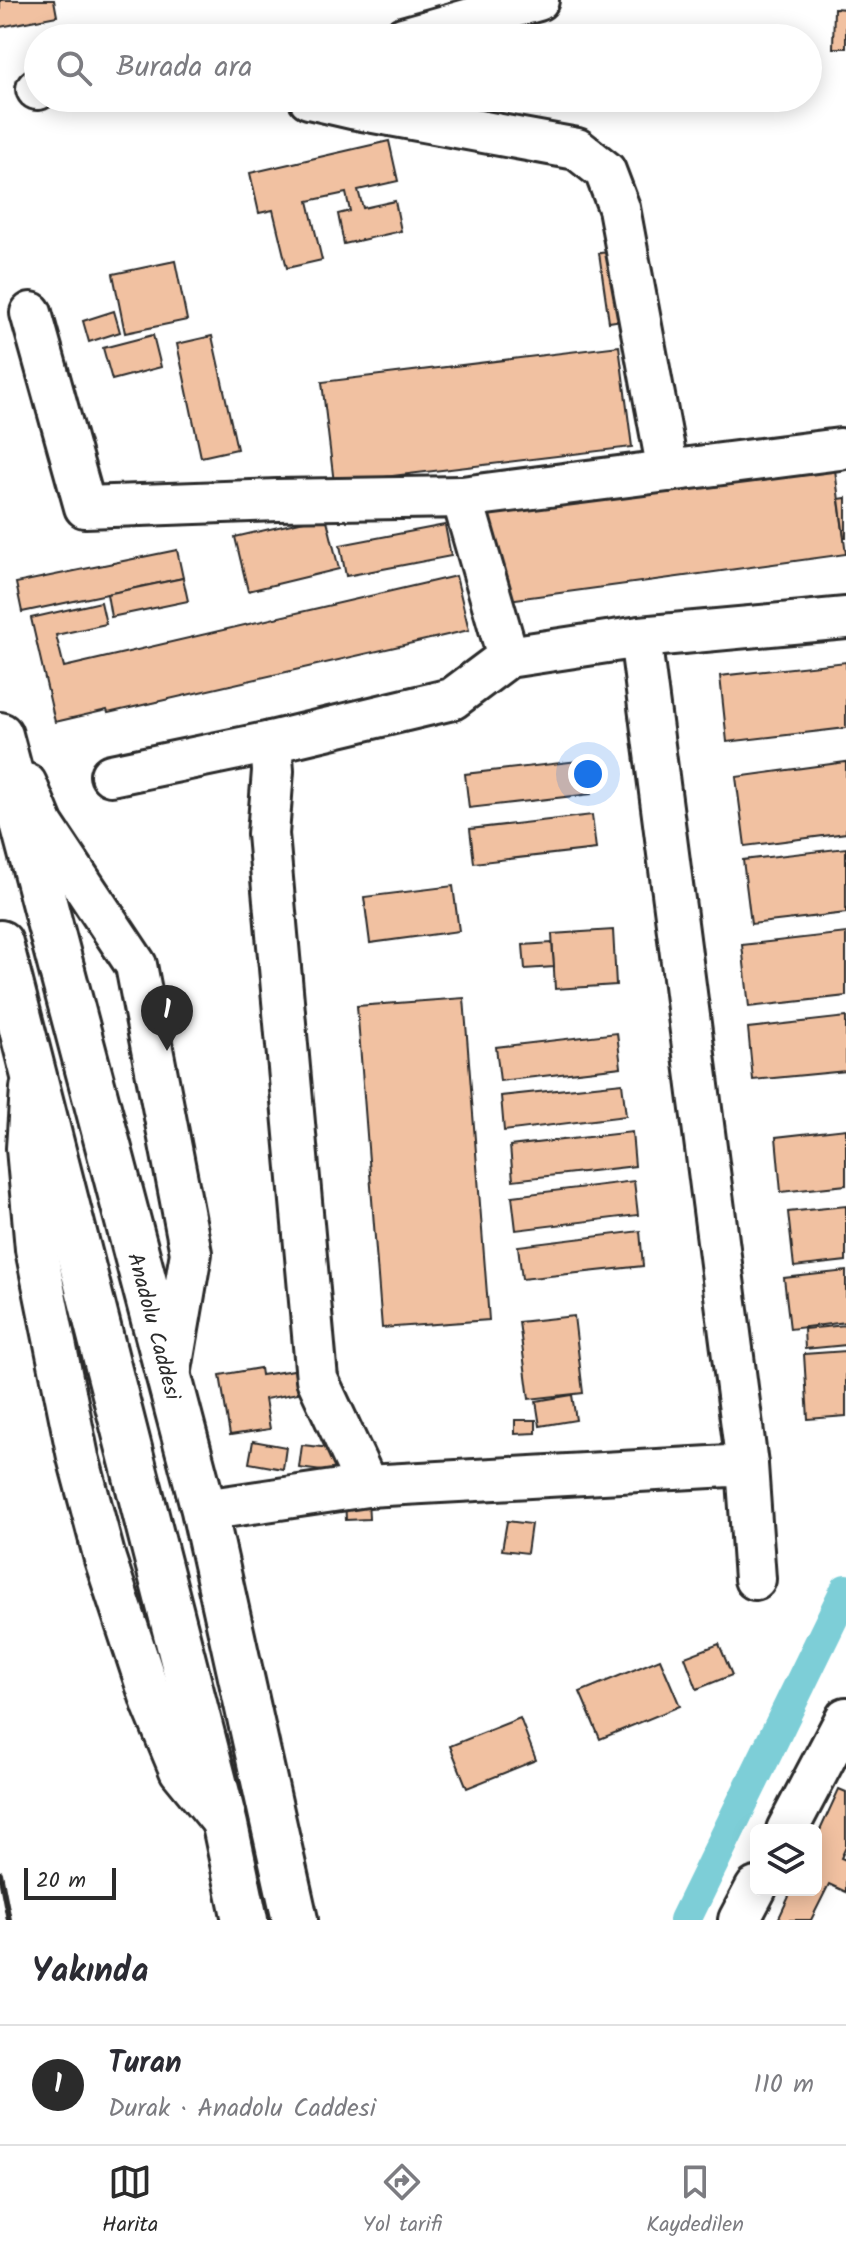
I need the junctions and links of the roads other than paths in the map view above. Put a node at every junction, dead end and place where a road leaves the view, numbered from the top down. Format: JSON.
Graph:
{"nodes":[{"id":1,"x":538,"y":0,"type":"edge"},
{"id":2,"x":453,"y":24,"type":"edge"},
{"id":3,"x":383,"y":112,"type":"edge"},
{"id":4,"x":31,"y":313,"type":"dead end"},
{"id":5,"x":840,"y":449,"type":"dead end"},
{"id":6,"x":668,"y":471,"type":"junction"},
{"id":7,"x":462,"y":497,"type":"junction"},
{"id":8,"x":846,"y":618,"type":"edge"},
{"id":9,"x":640,"y":637,"type":"junction"},
{"id":10,"x":508,"y":657,"type":"junction"},
{"id":11,"x":0,"y":723,"type":"edge"},
{"id":12,"x":0,"y":735,"type":"edge"},
{"id":13,"x":271,"y":742,"type":"junction"},
{"id":14,"x":111,"y":775,"type":"dead end"},
{"id":15,"x":0,"y":943,"type":"edge"},
{"id":16,"x":169,"y":1381,"type":"junction"},
{"id":17,"x":747,"y":1465,"type":"junction"},
{"id":18,"x":367,"y":1486,"type":"junction"},
{"id":19,"x":204,"y":1510,"type":"junction"},
{"id":20,"x":755,"y":1579,"type":"dead end"},
{"id":21,"x":846,"y":1718,"type":"edge"},
{"id":22,"x":790,"y":1824,"type":"edge"},
{"id":23,"x":752,"y":1896,"type":"edge"},
{"id":24,"x":245,"y":1920,"type":"edge"},
{"id":25,"x":295,"y":1920,"type":"edge"},
{"id":26,"x":739,"y":1920,"type":"edge"}],
"edges":[{"from":1,"to":2,"type":"lane"},
{"from":3,"to":6,"type":"lane"},
{"from":4,"to":7,"type":"lane"},
{"from":5,"to":6,"type":"lane"},
{"from":6,"to":7,"type":"lane"},
{"from":7,"to":10,"type":"lane"},
{"from":8,"to":9,"type":"lane"},
{"from":9,"to":10,"type":"lane"},
{"from":9,"to":17,"type":"lane"},
{"from":10,"to":13,"type":"lane"},
{"from":11,"to":16,"type":"lane"},
{"from":12,"to":16,"type":"highway","name":"Anadolu Caddesi"},
{"from":13,"to":14,"type":"lane"},
{"from":13,"to":18,"type":"lane"},
{"from":15,"to":24,"type":"highway"},
{"from":16,"to":19,"type":"highway","name":"Anadolu Caddesi"},
{"from":17,"to":18,"type":"lane"},
{"from":17,"to":20,"type":"lane"},
{"from":18,"to":19,"type":"lane"},
{"from":19,"to":25,"type":"highway","name":"Anadolu Caddesi"},
{"from":21,"to":22,"type":"lane"},
{"from":23,"to":26,"type":"lane"}]}
